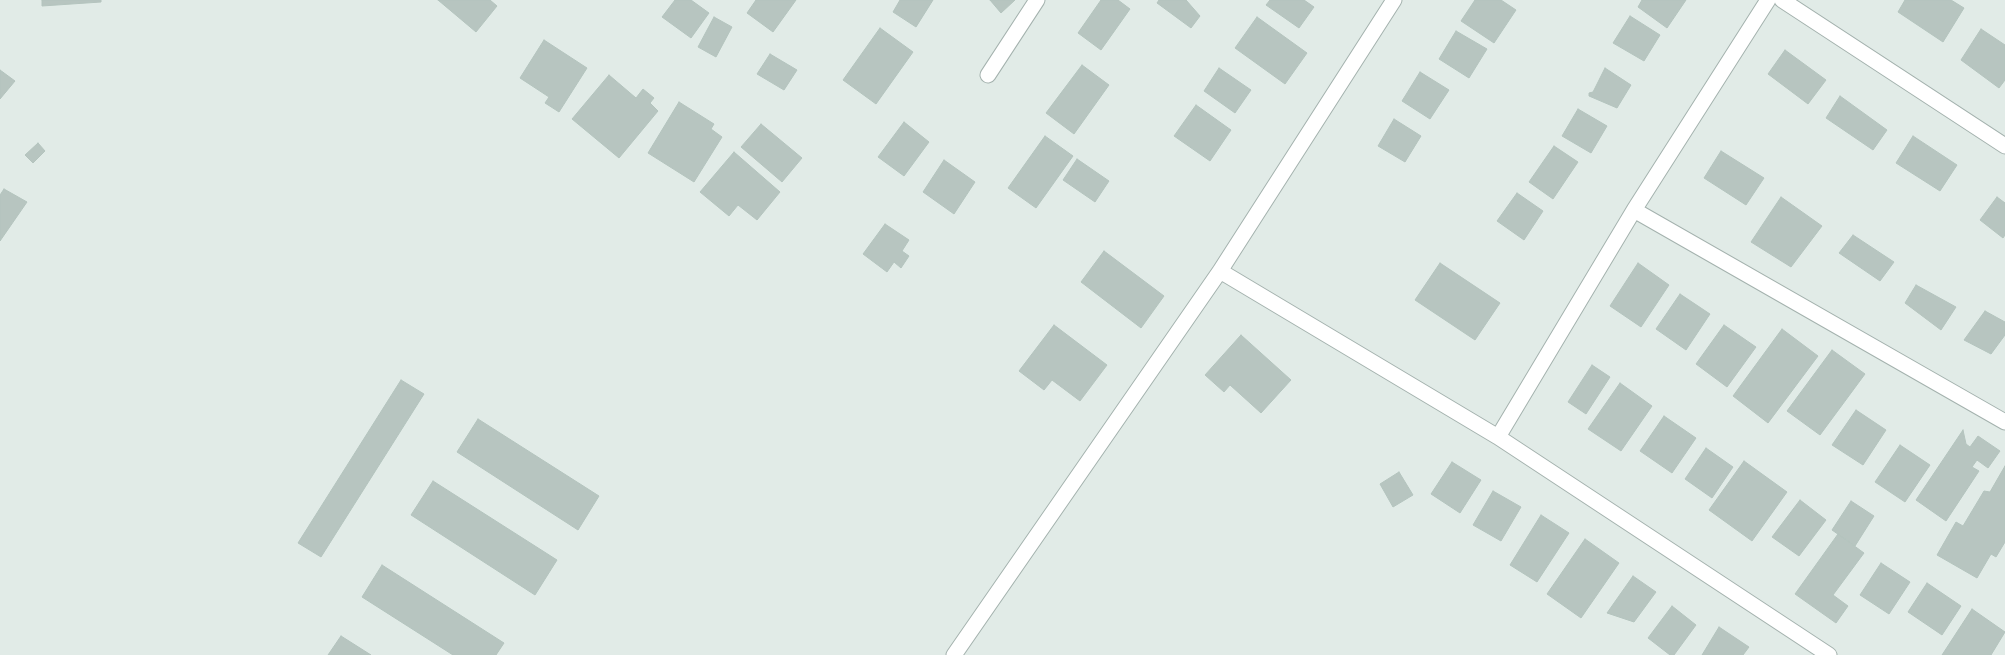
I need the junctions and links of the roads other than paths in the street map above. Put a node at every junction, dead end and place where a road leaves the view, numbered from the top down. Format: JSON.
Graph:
{"nodes":[{"id":1,"x":1037,"y":0,"type":"edge"},
{"id":2,"x":1394,"y":0,"type":"edge"},
{"id":3,"x":1768,"y":0,"type":"edge"},
{"id":4,"x":1782,"y":0,"type":"edge"},
{"id":5,"x":988,"y":75,"type":"dead end"},
{"id":6,"x":2005,"y":146,"type":"edge"},
{"id":7,"x":1634,"y":210,"type":"junction"},
{"id":8,"x":1220,"y":271,"type":"junction"},
{"id":9,"x":2005,"y":422,"type":"edge"},
{"id":10,"x":1498,"y":437,"type":"junction"},
{"id":11,"x":954,"y":655,"type":"edge"},
{"id":12,"x":1829,"y":655,"type":"edge"}],
"edges":[{"from":1,"to":5,"type":"street"},
{"from":2,"to":8,"type":"street"},
{"from":3,"to":7,"type":"street"},
{"from":4,"to":6,"type":"street"},
{"from":7,"to":9,"type":"street"},
{"from":7,"to":10,"type":"street"},
{"from":8,"to":10,"type":"street"},
{"from":8,"to":11,"type":"street"},
{"from":10,"to":12,"type":"street"}]}
